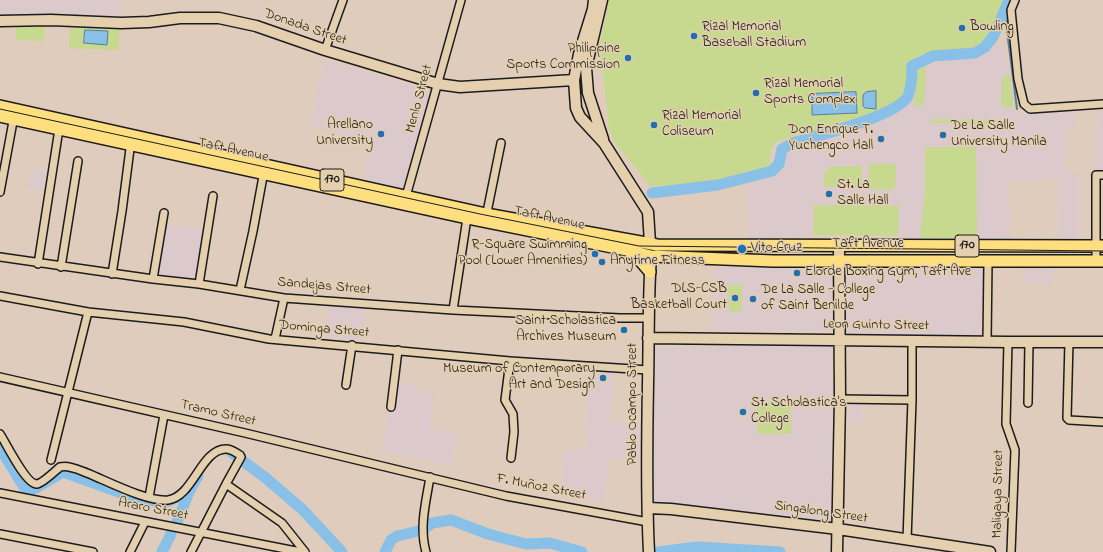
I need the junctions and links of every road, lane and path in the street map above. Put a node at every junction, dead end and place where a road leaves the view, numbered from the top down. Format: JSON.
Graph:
{"nodes":[{"id":1,"x":343,"y":0,"type":"edge"},
{"id":2,"x":461,"y":0,"type":"edge"},
{"id":3,"x":594,"y":0,"type":"edge"},
{"id":4,"x":602,"y":0,"type":"edge"},
{"id":5,"x":1015,"y":0,"type":"edge"},
{"id":6,"x":0,"y":22,"type":"edge"},
{"id":7,"x":325,"y":50,"type":"junction"},
{"id":8,"x":581,"y":69,"type":"junction"},
{"id":9,"x":574,"y":80,"type":"junction"},
{"id":10,"x":438,"y":84,"type":"junction"},
{"id":11,"x":1103,"y":104,"type":"edge"},
{"id":12,"x":0,"y":106,"type":"edge"},
{"id":13,"x":594,"y":111,"type":"junction"},
{"id":14,"x":15,"y":114,"type":"junction"},
{"id":15,"x":0,"y":116,"type":"edge"},
{"id":16,"x":580,"y":117,"type":"junction"},
{"id":17,"x":59,"y":129,"type":"junction"},
{"id":18,"x":88,"y":131,"type":"junction"},
{"id":19,"x":133,"y":140,"type":"junction"},
{"id":20,"x":501,"y":143,"type":"dead end"},
{"id":21,"x":604,"y":143,"type":"junction"},
{"id":22,"x":78,"y":161,"type":"dead end"},
{"id":23,"x":264,"y":169,"type":"junction"},
{"id":24,"x":1100,"y":175,"type":"edge"},
{"id":25,"x":0,"y":192,"type":"edge"},
{"id":26,"x":213,"y":196,"type":"dead end"},
{"id":27,"x":406,"y":200,"type":"junction"},
{"id":28,"x":164,"y":213,"type":"dead end"},
{"id":29,"x":467,"y":218,"type":"junction"},
{"id":30,"x":486,"y":218,"type":"junction"},
{"id":31,"x":650,"y":243,"type":"junction"},
{"id":32,"x":839,"y":246,"type":"junction"},
{"id":33,"x":943,"y":246,"type":"junction"},
{"id":34,"x":1099,"y":246,"type":"edge"},
{"id":35,"x":627,"y":250,"type":"junction"},
{"id":36,"x":651,"y":256,"type":"junction"},
{"id":37,"x":0,"y":257,"type":"edge"},
{"id":38,"x":838,"y":260,"type":"junction"},
{"id":39,"x":944,"y":261,"type":"junction"},
{"id":40,"x":1099,"y":261,"type":"edge"},
{"id":41,"x":988,"y":262,"type":"junction"},
{"id":42,"x":38,"y":264,"type":"junction"},
{"id":43,"x":61,"y":267,"type":"junction"},
{"id":44,"x":650,"y":272,"type":"junction"},
{"id":45,"x":112,"y":274,"type":"junction"},
{"id":46,"x":153,"y":280,"type":"junction"},
{"id":47,"x":198,"y":284,"type":"junction"},
{"id":48,"x":240,"y":290,"type":"junction"},
{"id":49,"x":0,"y":296,"type":"edge"},
{"id":50,"x":284,"y":298,"type":"junction"},
{"id":51,"x":453,"y":310,"type":"junction"},
{"id":52,"x":88,"y":312,"type":"junction"},
{"id":53,"x":648,"y":318,"type":"junction"},
{"id":54,"x":648,"y":338,"type":"junction"},
{"id":55,"x":275,"y":339,"type":"junction"},
{"id":56,"x":840,"y":339,"type":"junction"},
{"id":57,"x":912,"y":341,"type":"junction"},
{"id":58,"x":987,"y":342,"type":"junction"},
{"id":59,"x":1008,"y":342,"type":"junction"},
{"id":60,"x":1029,"y":342,"type":"junction"},
{"id":61,"x":1069,"y":342,"type":"junction"},
{"id":62,"x":1103,"y":342,"type":"edge"},
{"id":63,"x":352,"y":346,"type":"junction"},
{"id":64,"x":398,"y":350,"type":"junction"},
{"id":65,"x":510,"y":360,"type":"junction"},
{"id":66,"x":648,"y":370,"type":"junction"},
{"id":67,"x":0,"y":377,"type":"edge"},
{"id":68,"x":346,"y":385,"type":"dead end"},
{"id":69,"x":68,"y":393,"type":"junction"},
{"id":70,"x":840,"y":399,"type":"junction"},
{"id":71,"x":912,"y":400,"type":"junction"},
{"id":72,"x":1028,"y":403,"type":"dead end"},
{"id":73,"x":391,"y":407,"type":"dead end"},
{"id":74,"x":164,"y":415,"type":"junction"},
{"id":75,"x":1103,"y":422,"type":"edge"},
{"id":76,"x":0,"y":434,"type":"edge"},
{"id":77,"x":511,"y":458,"type":"dead end"},
{"id":78,"x":51,"y":460,"type":"dead end"},
{"id":79,"x":430,"y":477,"type":"junction"},
{"id":80,"x":226,"y":484,"type":"junction"},
{"id":81,"x":0,"y":493,"type":"edge"},
{"id":82,"x":149,"y":497,"type":"junction"},
{"id":83,"x":648,"y":508,"type":"junction"},
{"id":84,"x":145,"y":522,"type":"junction"},
{"id":85,"x":648,"y":522,"type":"junction"},
{"id":86,"x":838,"y":529,"type":"junction"},
{"id":87,"x":201,"y":532,"type":"junction"},
{"id":88,"x":0,"y":534,"type":"edge"},
{"id":89,"x":907,"y":540,"type":"junction"},
{"id":90,"x":649,"y":549,"type":"edge"},
{"id":91,"x":92,"y":552,"type":"edge"},
{"id":92,"x":130,"y":552,"type":"edge"},
{"id":93,"x":191,"y":552,"type":"edge"},
{"id":94,"x":301,"y":552,"type":"edge"},
{"id":95,"x":305,"y":552,"type":"edge"},
{"id":96,"x":426,"y":552,"type":"edge"},
{"id":97,"x":837,"y":552,"type":"edge"},
{"id":98,"x":983,"y":552,"type":"edge"},
{"id":99,"x":1011,"y":552,"type":"edge"}],
"edges":[{"from":1,"to":7,"type":"street"},
{"from":2,"to":10,"type":"street","name":"Menlo Street"},
{"from":3,"to":8,"type":"street"},
{"from":4,"to":8,"type":"street"},
{"from":5,"to":11,"type":"street"},
{"from":6,"to":7,"type":"street","name":"Donada Street"},
{"from":7,"to":10,"type":"street","name":"Donada Street"},
{"from":8,"to":9,"type":"street"},
{"from":8,"to":13,"type":"street"},
{"from":9,"to":10,"type":"street","name":"Donada Street"},
{"from":9,"to":16,"type":"street"},
{"from":10,"to":27,"type":"street","name":"Menlo Street"},
{"from":12,"to":14,"type":"main road","name":"Taft Avenue","number":"170"},
{"from":13,"to":16,"type":"street"},
{"from":13,"to":21,"type":"street"},
{"from":14,"to":15,"type":"main road","name":"Taft Avenue","number":"170"},
{"from":14,"to":17,"type":"main road","name":"Taft Avenue","number":"170"},
{"from":14,"to":18,"type":"main road","name":"Taft Avenue","number":"170"},
{"from":14,"to":25,"type":"street"},
{"from":16,"to":21,"type":"street"},
{"from":17,"to":18,"type":"main road","name":"Taft Avenue","number":"170"},
{"from":17,"to":42,"type":"street"},
{"from":18,"to":19,"type":"main road","name":"Taft Avenue","number":"170"},
{"from":19,"to":23,"type":"main road","name":"Taft Avenue","number":"170"},
{"from":19,"to":45,"type":"street"},
{"from":20,"to":30,"type":"street"},
{"from":21,"to":31,"type":"street"},
{"from":22,"to":43,"type":"street"},
{"from":23,"to":27,"type":"main road","name":"Taft Avenue","number":"170"},
{"from":23,"to":48,"type":"street"},
{"from":24,"to":34,"type":"street"},
{"from":26,"to":47,"type":"street"},
{"from":27,"to":29,"type":"main road","name":"Taft Avenue","number":"170"},
{"from":27,"to":30,"type":"main road","name":"Taft Avenue","number":"170"},
{"from":28,"to":46,"type":"street"},
{"from":29,"to":30,"type":"main road","name":"Taft Avenue","number":"170"},
{"from":29,"to":51,"type":"street"},
{"from":30,"to":31,"type":"main road","name":"Taft Avenue","number":"170"},
{"from":30,"to":35,"type":"main road","name":"Taft Avenue","number":"170"},
{"from":31,"to":32,"type":"main road","name":"Taft Avenue","number":"170"},
{"from":32,"to":33,"type":"main road","name":"Taft Avenue","number":"170"},
{"from":32,"to":38,"type":"street"},
{"from":33,"to":34,"type":"main road","name":"Taft Avenue","number":"170"},
{"from":33,"to":39,"type":"main road"},
{"from":34,"to":40,"type":"street"},
{"from":35,"to":36,"type":"main road","name":"Taft Avenue","number":"170"},
{"from":35,"to":44,"type":"main road"},
{"from":36,"to":38,"type":"main road","name":"Taft Avenue","number":"170"},
{"from":36,"to":44,"type":"street","name":"Pablo Ocampo Street"},
{"from":37,"to":42,"type":"street","name":"Sandejas Street"},
{"from":38,"to":39,"type":"main road","name":"Taft Avenue","number":"170"},
{"from":38,"to":56,"type":"street"},
{"from":39,"to":41,"type":"main road","name":"Taft Avenue","number":"170"},
{"from":40,"to":41,"type":"main road","name":"Taft Avenue","number":"170"},
{"from":41,"to":58,"type":"street"},
{"from":42,"to":43,"type":"street","name":"Sandejas Street"},
{"from":43,"to":45,"type":"street","name":"Sandejas Street"},
{"from":44,"to":53,"type":"street","name":"Pablo Ocampo Street"},
{"from":45,"to":46,"type":"street","name":"Sandejas Street"},
{"from":46,"to":47,"type":"street","name":"Sandejas Street"},
{"from":47,"to":48,"type":"street","name":"Sandejas Street"},
{"from":48,"to":50,"type":"street","name":"Sandejas Street"},
{"from":49,"to":52,"type":"street","name":"Dominga Street"},
{"from":50,"to":51,"type":"street","name":"Sandejas Street"},
{"from":50,"to":55,"type":"street"},
{"from":51,"to":53,"type":"street","name":"Sandejas Street"},
{"from":52,"to":55,"type":"street","name":"Dominga Street"},
{"from":52,"to":69,"type":"street"},
{"from":53,"to":54,"type":"street","name":"Pablo Ocampo Street"},
{"from":54,"to":56,"type":"street","name":"Leon Guinto Street"},
{"from":54,"to":66,"type":"street","name":"Pablo Ocampo Street"},
{"from":55,"to":63,"type":"street","name":"Dominga Street"},
{"from":56,"to":57,"type":"street","name":"Leon Guinto Street"},
{"from":56,"to":70,"type":"street"},
{"from":57,"to":58,"type":"street","name":"Leon Guinto Street"},
{"from":57,"to":71,"type":"street"},
{"from":58,"to":59,"type":"street","name":"Leon Guinto Street"},
{"from":59,"to":60,"type":"street","name":"Leon Guinto Street"},
{"from":59,"to":99,"type":"street","name":"Maligaya Street"},
{"from":60,"to":61,"type":"street","name":"Leon Guinto Street"},
{"from":60,"to":72,"type":"street"},
{"from":61,"to":62,"type":"street","name":"Leon Guinto Street"},
{"from":61,"to":75,"type":"street"},
{"from":63,"to":64,"type":"street","name":"Dominga Street"},
{"from":63,"to":68,"type":"street"},
{"from":64,"to":65,"type":"street","name":"Dominga Street"},
{"from":64,"to":73,"type":"street"},
{"from":65,"to":66,"type":"street","name":"Dominga Street"},
{"from":65,"to":77,"type":"street"},
{"from":66,"to":83,"type":"street","name":"Pablo Ocampo Street"},
{"from":67,"to":69,"type":"street","name":"Tramo Street"},
{"from":69,"to":74,"type":"street","name":"Tramo Street"},
{"from":69,"to":78,"type":"street"},
{"from":70,"to":71,"type":"street"},
{"from":70,"to":86,"type":"street"},
{"from":71,"to":89,"type":"street"},
{"from":74,"to":79,"type":"street","name":"Tramo Street"},
{"from":74,"to":82,"type":"street"},
{"from":76,"to":82,"type":"street"},
{"from":79,"to":85,"type":"street","name":"F. Muñoz Street"},
{"from":79,"to":96,"type":"street"},
{"from":80,"to":82,"type":"street"},
{"from":80,"to":87,"type":"street"},
{"from":80,"to":95,"type":"street"},
{"from":81,"to":84,"type":"street","name":"Araro Street"},
{"from":83,"to":85,"type":"street","name":"Pablo Ocampo Street"},
{"from":83,"to":86,"type":"street","name":"Singalong Street"},
{"from":84,"to":87,"type":"street","name":"Araro Street"},
{"from":84,"to":92,"type":"street"},
{"from":85,"to":90,"type":"street","name":"Pablo Ocampo Street"},
{"from":86,"to":89,"type":"street","name":"Singalong Street"},
{"from":86,"to":97,"type":"street"},
{"from":87,"to":93,"type":"street"},
{"from":87,"to":94,"type":"street","name":"Araro Street"},
{"from":88,"to":91,"type":"street"},
{"from":89,"to":98,"type":"street","name":"Singalong Street"}]}
